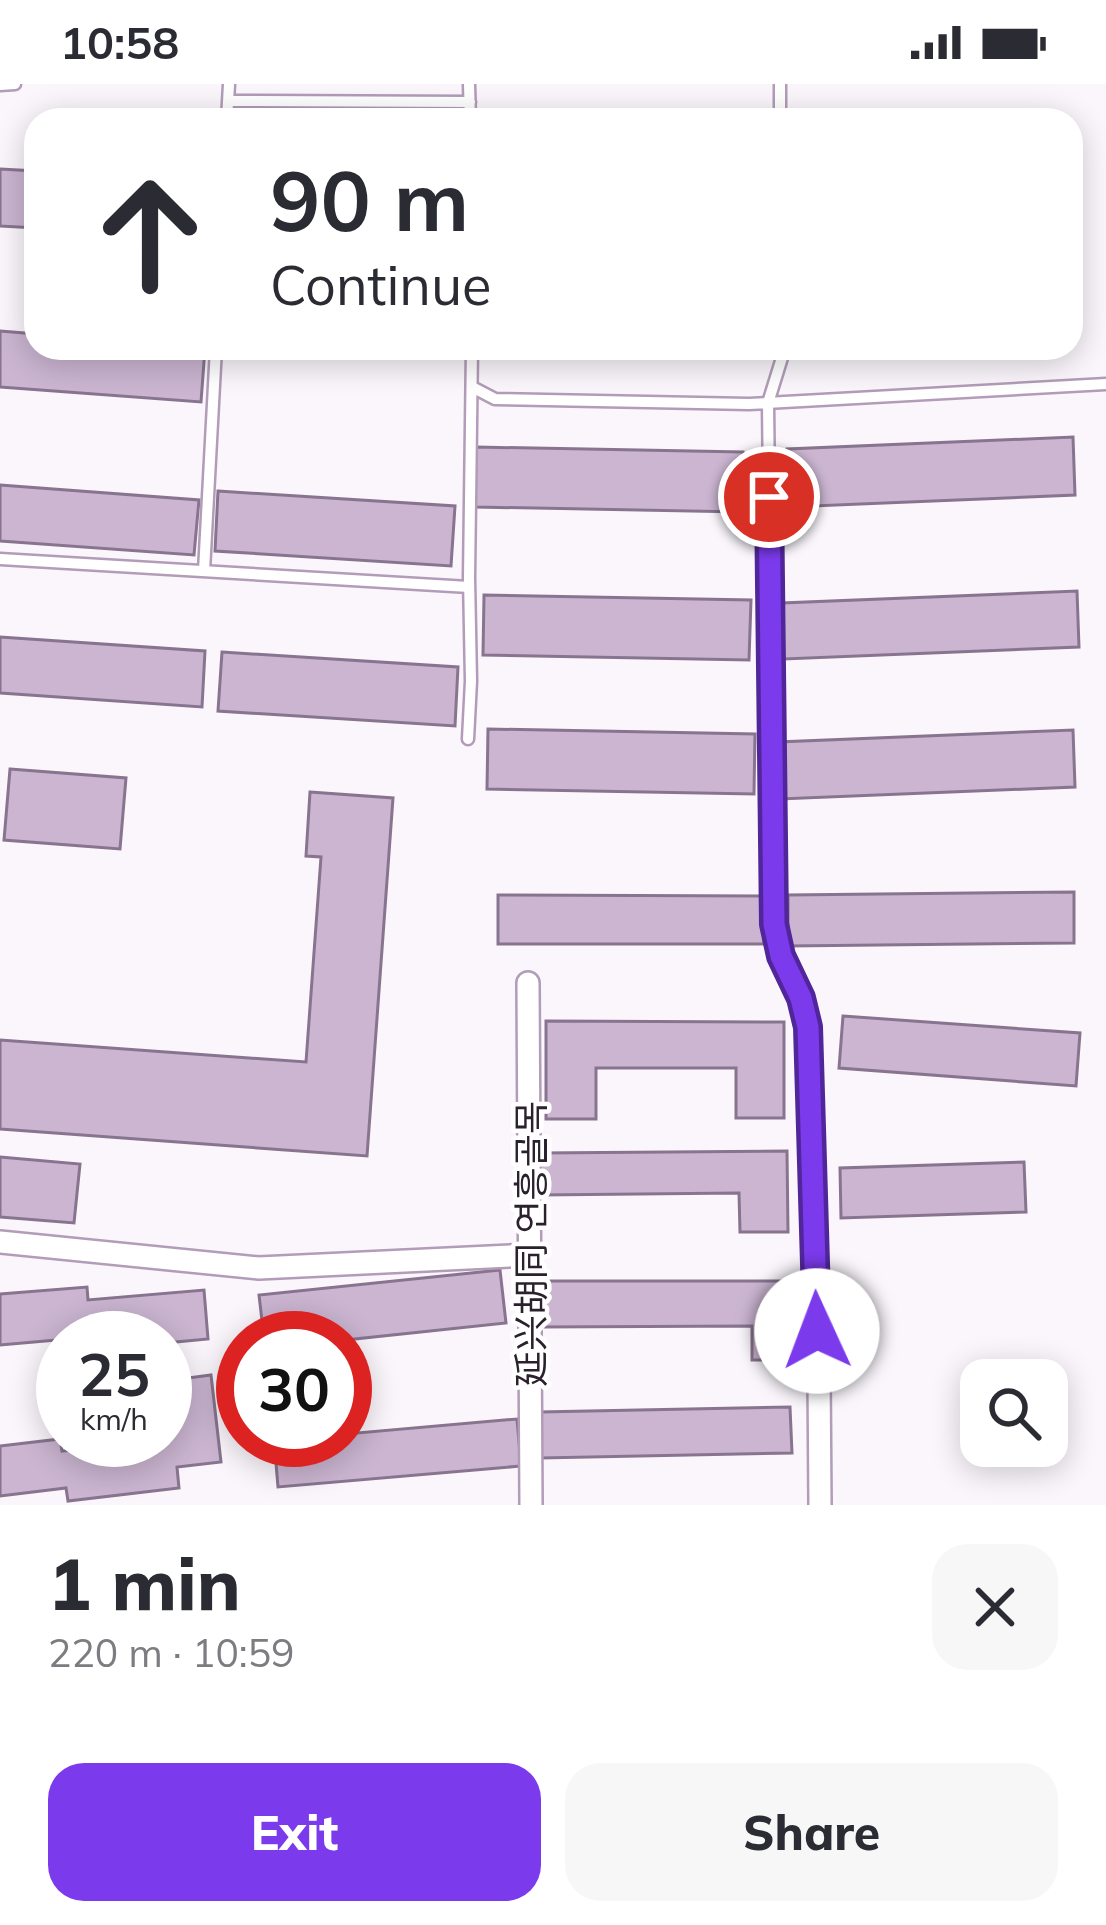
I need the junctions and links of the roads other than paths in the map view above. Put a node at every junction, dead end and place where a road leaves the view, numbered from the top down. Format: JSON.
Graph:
{"nodes":[{"id":1,"x":14,"y":84,"type":"edge"},
{"id":2,"x":229,"y":84,"type":"edge"},
{"id":3,"x":470,"y":84,"type":"edge"},
{"id":4,"x":0,"y":85,"type":"edge"},
{"id":5,"x":228,"y":101,"type":"junction"},
{"id":6,"x":470,"y":102,"type":"junction"},
{"id":7,"x":228,"y":108,"type":"edge"},
{"id":8,"x":470,"y":108,"type":"edge"},
{"id":9,"x":214,"y":360,"type":"edge"},
{"id":10,"x":472,"y":360,"type":"edge"},
{"id":11,"x":781,"y":360,"type":"edge"},
{"id":12,"x":1106,"y":384,"type":"edge"},
{"id":13,"x":472,"y":386,"type":"junction"},
{"id":14,"x":768,"y":403,"type":"junction"},
{"id":15,"x":0,"y":559,"type":"edge"},
{"id":16,"x":204,"y":571,"type":"junction"},
{"id":17,"x":469,"y":587,"type":"junction"},
{"id":18,"x":468,"y":739,"type":"dead end"},
{"id":19,"x":792,"y":979,"type":"joint"},
{"id":20,"x":528,"y":983,"type":"dead end"},
{"id":21,"x":0,"y":1242,"type":"edge"},
{"id":22,"x":530,"y":1255,"type":"junction"},
{"id":23,"x":531,"y":1505,"type":"edge"},
{"id":24,"x":820,"y":1505,"type":"edge"}],
"edges":[{"from":1,"to":4,"type":"lane"},
{"from":2,"to":5,"type":"lane"},
{"from":3,"to":6,"type":"lane"},
{"from":5,"to":6,"type":"lane"},
{"from":5,"to":7,"type":"lane"},
{"from":6,"to":8,"type":"lane"},
{"from":9,"to":16,"type":"lane"},
{"from":10,"to":13,"type":"lane"},
{"from":11,"to":14,"type":"lane"},
{"from":12,"to":14,"type":"lane"},
{"from":13,"to":14,"type":"lane"},
{"from":13,"to":17,"type":"lane"},
{"from":14,"to":19,"type":"lane"},
{"from":15,"to":16,"type":"lane"},
{"from":16,"to":17,"type":"lane"},
{"from":17,"to":18,"type":"lane"},
{"from":19,"to":24,"type":"street"},
{"from":20,"to":22,"type":"street","name":"延兴胡同 연흥골목"},
{"from":21,"to":22,"type":"street"},
{"from":22,"to":23,"type":"street","name":"延兴胡同 연흥골목"}]}
